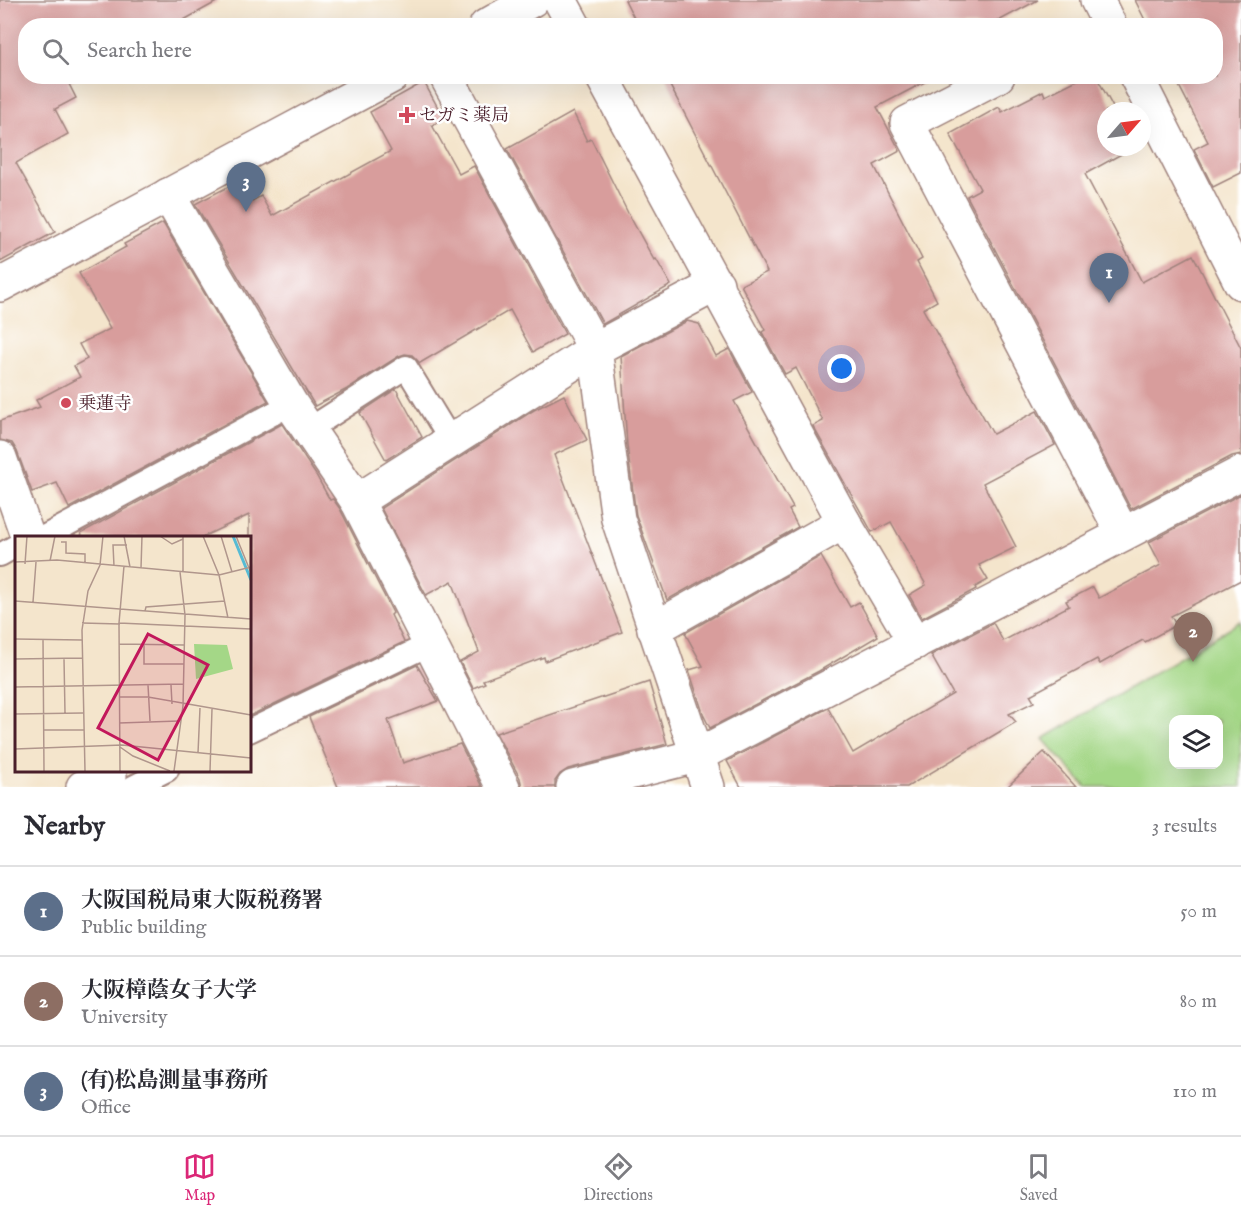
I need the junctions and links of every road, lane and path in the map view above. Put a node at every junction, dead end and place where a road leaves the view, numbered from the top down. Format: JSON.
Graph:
{"nodes":[{"id":1,"x":532,"y":0,"type":"edge"},
{"id":2,"x":560,"y":0,"type":"edge"},
{"id":3,"x":500,"y":18,"type":"edge"},
{"id":4,"x":570,"y":18,"type":"edge"},
{"id":5,"x":377,"y":84,"type":"edge"},
{"id":6,"x":450,"y":84,"type":"edge"},
{"id":7,"x":606,"y":84,"type":"edge"},
{"id":8,"x":983,"y":84,"type":"edge"},
{"id":9,"x":1140,"y":84,"type":"edge"},
{"id":10,"x":168,"y":195,"type":"junction"},
{"id":11,"x":1241,"y":283,"type":"edge"},
{"id":12,"x":717,"y":284,"type":"junction"},
{"id":13,"x":0,"y":285,"type":"edge"},
{"id":14,"x":595,"y":349,"type":"junction"},
{"id":15,"x":299,"y":417,"type":"junction"},
{"id":16,"x":452,"y":441,"type":"junction"},
{"id":17,"x":0,"y":458,"type":"edge"},
{"id":18,"x":1241,"y":474,"type":"edge"},
{"id":19,"x":357,"y":501,"type":"junction"},
{"id":20,"x":844,"y":522,"type":"junction"},
{"id":21,"x":1124,"y":534,"type":"junction"},
{"id":22,"x":27,"y":536,"type":"edge"},
{"id":23,"x":46,"y":536,"type":"edge"},
{"id":24,"x":15,"y":547,"type":"edge"},
{"id":25,"x":0,"y":555,"type":"edge"},
{"id":26,"x":654,"y":629,"type":"junction"},
{"id":27,"x":915,"y":643,"type":"junction"},
{"id":28,"x":430,"y":644,"type":"junction"},
{"id":29,"x":250,"y":731,"type":"edge"},
{"id":30,"x":696,"y":756,"type":"junction"},
{"id":31,"x":162,"y":772,"type":"edge"},
{"id":32,"x":109,"y":782,"type":"edge"},
{"id":33,"x":503,"y":787,"type":"edge"},
{"id":34,"x":573,"y":787,"type":"edge"},
{"id":35,"x":708,"y":787,"type":"edge"}],
"edges":[{"from":1,"to":3,"type":"street"},
{"from":2,"to":4,"type":"street"},
{"from":5,"to":10,"type":"street"},
{"from":6,"to":14,"type":"street"},
{"from":7,"to":12,"type":"street"},
{"from":8,"to":21,"type":"street"},
{"from":9,"to":11,"type":"street"},
{"from":10,"to":13,"type":"street"},
{"from":10,"to":15,"type":"street"},
{"from":12,"to":14,"type":"street"},
{"from":12,"to":20,"type":"street"},
{"from":14,"to":16,"type":"street"},
{"from":14,"to":26,"type":"street"},
{"from":15,"to":16,"type":"lane"},
{"from":15,"to":19,"type":"street"},
{"from":15,"to":23,"type":"lane"},
{"from":16,"to":19,"type":"street"},
{"from":17,"to":22,"type":"street"},
{"from":18,"to":21,"type":"street"},
{"from":19,"to":28,"type":"street"},
{"from":20,"to":26,"type":"street"},
{"from":20,"to":27,"type":"street"},
{"from":21,"to":27,"type":"street"},
{"from":24,"to":25,"type":"lane"},
{"from":26,"to":30,"type":"street"},
{"from":27,"to":30,"type":"street"},
{"from":28,"to":29,"type":"lane"},
{"from":28,"to":33,"type":"street"},
{"from":30,"to":34,"type":"street"},
{"from":30,"to":35,"type":"street"},
{"from":31,"to":32,"type":"lane"}]}
